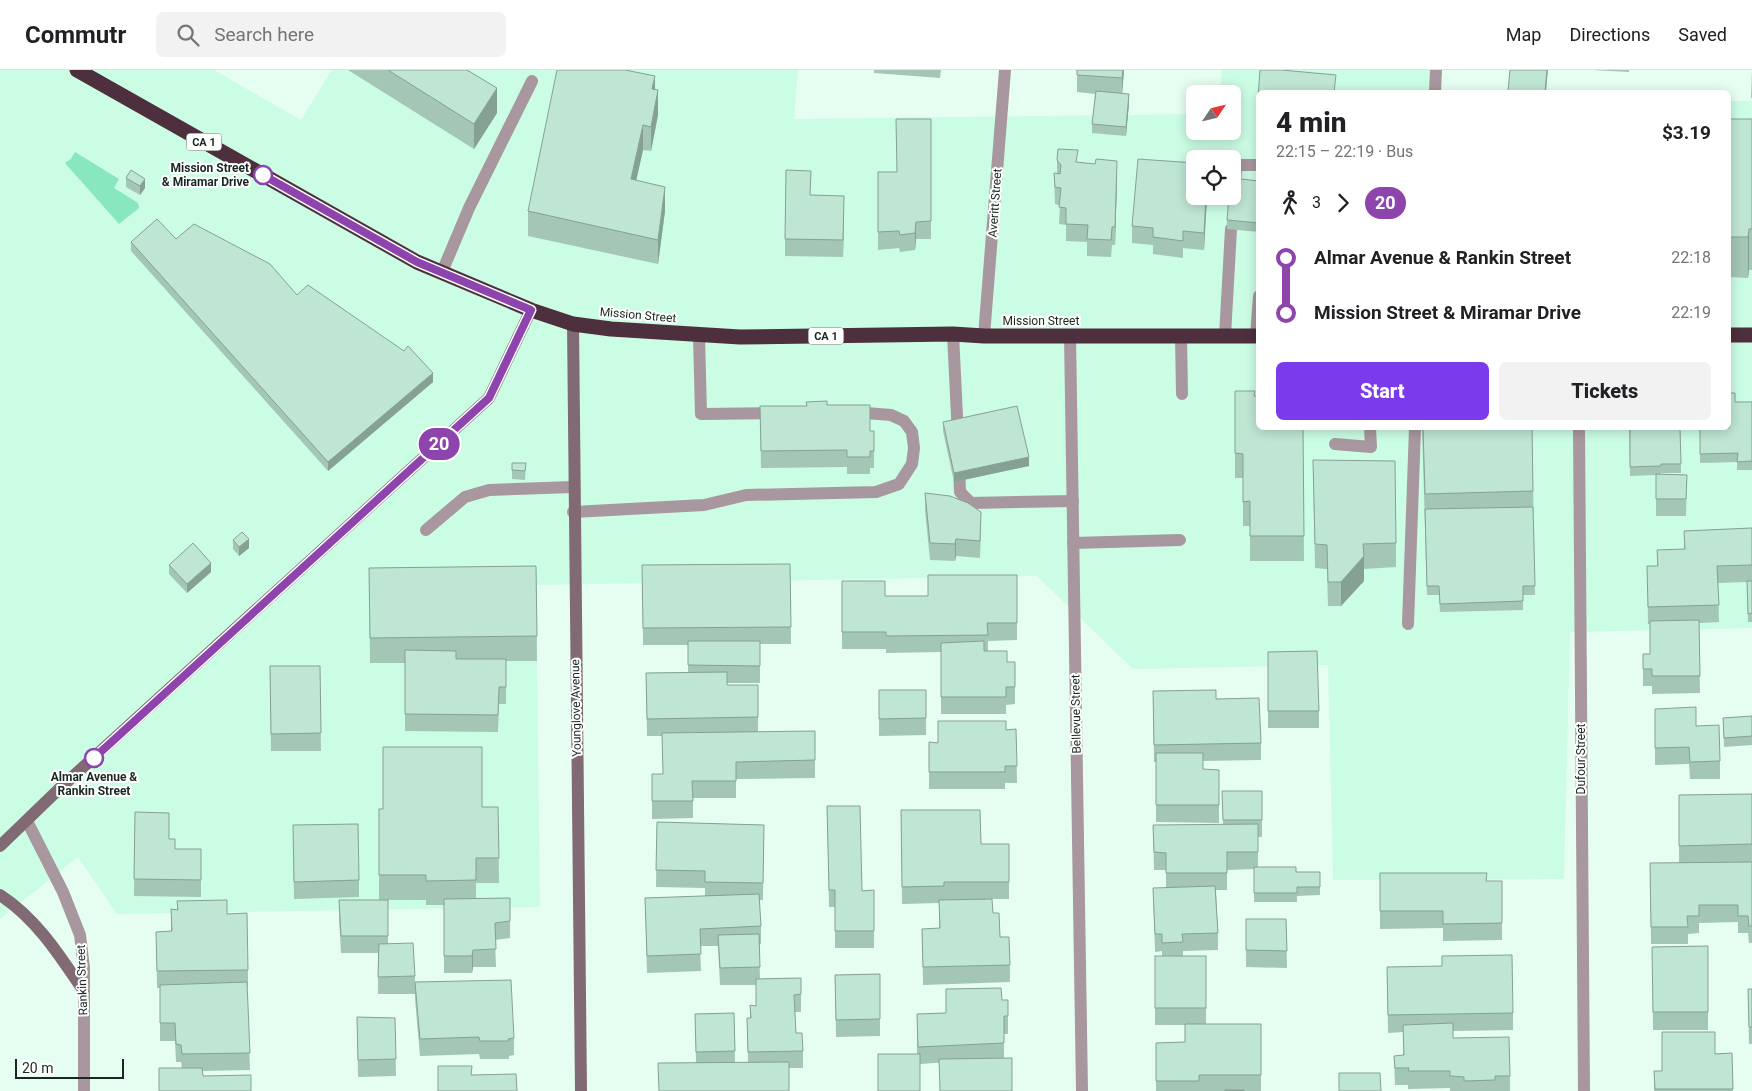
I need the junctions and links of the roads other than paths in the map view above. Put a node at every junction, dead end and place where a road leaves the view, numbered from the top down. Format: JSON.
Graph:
{"nodes":[{"id":1,"x":76,"y":70,"type":"edge"},
{"id":2,"x":1005,"y":70,"type":"edge"},
{"id":3,"x":1436,"y":70,"type":"edge"},
{"id":4,"x":532,"y":80,"type":"dead end"},
{"id":5,"x":1435,"y":90,"type":"edge"},
{"id":6,"x":1241,"y":165,"type":"edge"},
{"id":7,"x":1256,"y":165,"type":"edge"},
{"id":8,"x":1231,"y":229,"type":"edge"},
{"id":9,"x":442,"y":272,"type":"junction"},
{"id":10,"x":531,"y":310,"type":"junction"},
{"id":11,"x":573,"y":324,"type":"junction"},
{"id":12,"x":953,"y":334,"type":"junction"},
{"id":13,"x":1731,"y":335,"type":"edge"},
{"id":14,"x":1752,"y":335,"type":"edge"},
{"id":15,"x":699,"y":336,"type":"junction"},
{"id":16,"x":984,"y":336,"type":"junction"},
{"id":17,"x":1070,"y":336,"type":"junction"},
{"id":18,"x":1181,"y":336,"type":"junction"},
{"id":19,"x":1225,"y":336,"type":"junction"},
{"id":20,"x":1256,"y":336,"type":"edge"},
{"id":21,"x":1182,"y":394,"type":"dead end"},
{"id":22,"x":841,"y":412,"type":"edge"},
{"id":23,"x":785,"y":413,"type":"edge"},
{"id":24,"x":1370,"y":430,"type":"edge"},
{"id":25,"x":1415,"y":430,"type":"edge"},
{"id":26,"x":1579,"y":430,"type":"edge"},
{"id":27,"x":1335,"y":444,"type":"dead end"},
{"id":28,"x":573,"y":487,"type":"junction"},
{"id":29,"x":1072,"y":501,"type":"junction"},
{"id":30,"x":574,"y":512,"type":"junction"},
{"id":31,"x":426,"y":530,"type":"dead end"},
{"id":32,"x":1180,"y":540,"type":"dead end"},
{"id":33,"x":1074,"y":543,"type":"junction"},
{"id":34,"x":1408,"y":624,"type":"dead end"},
{"id":35,"x":27,"y":821,"type":"junction"},
{"id":36,"x":0,"y":846,"type":"edge"},
{"id":37,"x":0,"y":895,"type":"edge"},
{"id":38,"x":83,"y":990,"type":"junction"},
{"id":39,"x":84,"y":1091,"type":"edge"},
{"id":40,"x":581,"y":1091,"type":"edge"},
{"id":41,"x":1082,"y":1091,"type":"edge"},
{"id":42,"x":1584,"y":1091,"type":"edge"}],
"edges":[{"from":1,"to":9,"type":"highway","name":"Mission Street","number":"CA 1"},
{"from":2,"to":16,"type":"street","name":"Averitt Street"},
{"from":3,"to":5,"type":"street"},
{"from":4,"to":9,"type":"street"},
{"from":6,"to":7,"type":"street"},
{"from":8,"to":19,"type":"street"},
{"from":9,"to":10,"type":"highway","name":"Mission Street","number":"CA 1"},
{"from":10,"to":11,"type":"highway","name":"Mission Street","number":"CA 1"},
{"from":10,"to":35,"type":"street"},
{"from":11,"to":15,"type":"highway","name":"Mission Street","number":"CA 1"},
{"from":11,"to":28,"type":"street","name":"Younglove Avenue"},
{"from":12,"to":15,"type":"highway","name":"Mission Street","number":"CA 1"},
{"from":12,"to":16,"type":"highway","name":"Mission Street","number":"CA 1"},
{"from":12,"to":29,"type":"street"},
{"from":13,"to":14,"type":"highway"},
{"from":15,"to":23,"type":"street"},
{"from":16,"to":17,"type":"highway","name":"Mission Street","number":"CA 1"},
{"from":17,"to":18,"type":"highway","name":"Mission Street","number":"CA 1"},
{"from":17,"to":29,"type":"street","name":"Bellevue Street"},
{"from":18,"to":19,"type":"highway","name":"Mission Street","number":"CA 1"},
{"from":18,"to":21,"type":"street"},
{"from":19,"to":20,"type":"highway","name":"Mission Street","number":"CA 1"},
{"from":22,"to":30,"type":"street"},
{"from":24,"to":27,"type":"street"},
{"from":25,"to":34,"type":"street"},
{"from":26,"to":42,"type":"street","name":"Dufour Street"},
{"from":28,"to":30,"type":"street","name":"Younglove Avenue"},
{"from":28,"to":31,"type":"street"},
{"from":29,"to":33,"type":"street","name":"Bellevue Street"},
{"from":30,"to":40,"type":"street","name":"Younglove Avenue"},
{"from":32,"to":33,"type":"street"},
{"from":33,"to":41,"type":"street","name":"Bellevue Street"},
{"from":35,"to":36,"type":"street"},
{"from":35,"to":38,"type":"street","name":"Rankin Street"},
{"from":37,"to":38,"type":"street"},
{"from":38,"to":39,"type":"street","name":"Rankin Street"}]}
